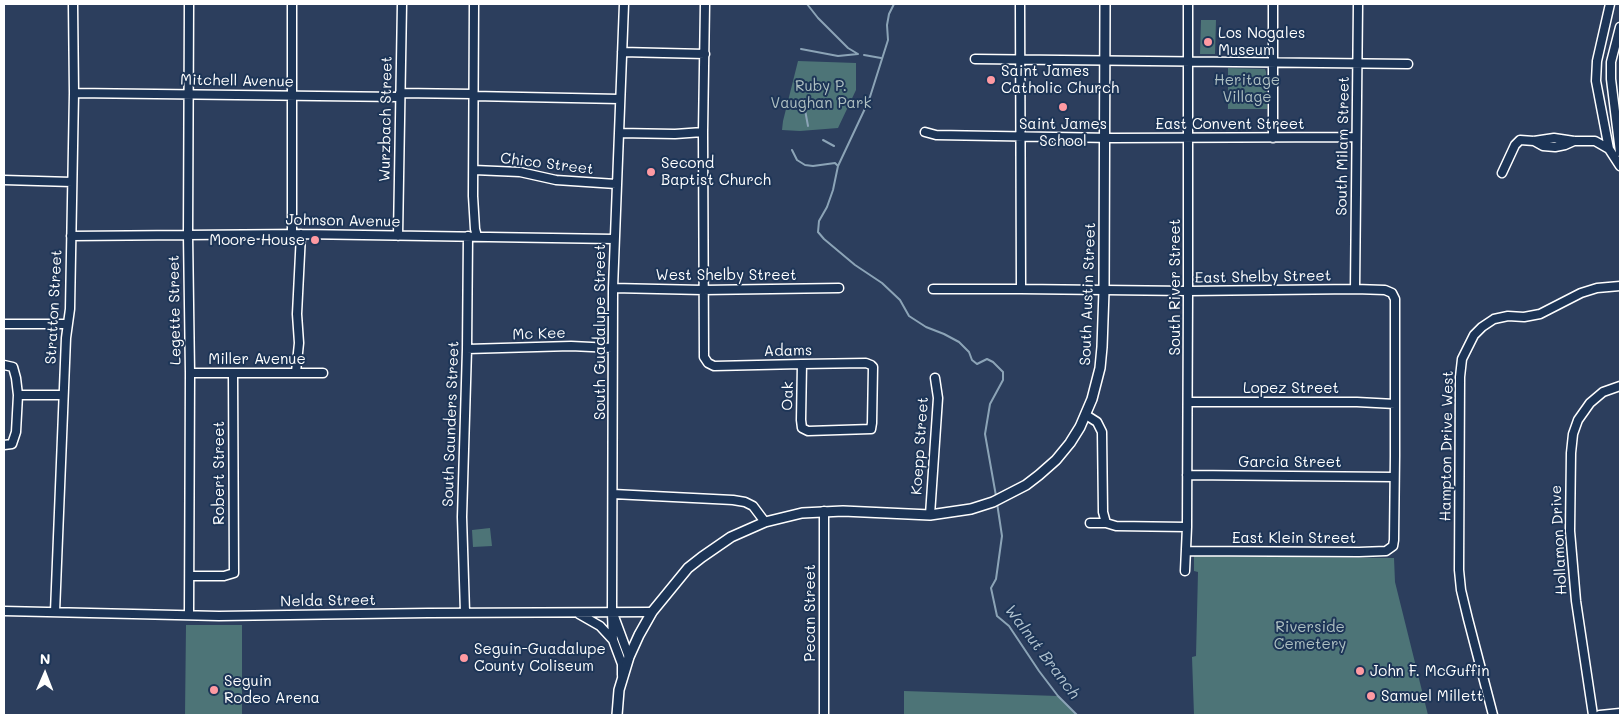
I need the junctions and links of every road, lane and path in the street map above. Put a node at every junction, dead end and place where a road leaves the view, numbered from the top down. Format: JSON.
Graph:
{"nodes":[{"id":1,"x":73,"y":4,"type":"edge"},
{"id":2,"x":189,"y":4,"type":"edge"},
{"id":3,"x":292,"y":4,"type":"edge"},
{"id":4,"x":402,"y":4,"type":"edge"},
{"id":5,"x":474,"y":4,"type":"edge"},
{"id":6,"x":624,"y":4,"type":"edge"},
{"id":7,"x":705,"y":4,"type":"edge"},
{"id":8,"x":1020,"y":4,"type":"edge"},
{"id":9,"x":1105,"y":4,"type":"edge"},
{"id":10,"x":1188,"y":4,"type":"edge"},
{"id":11,"x":1273,"y":4,"type":"edge"},
{"id":12,"x":1358,"y":4,"type":"edge"},
{"id":13,"x":1610,"y":4,"type":"edge"},
{"id":14,"x":1620,"y":28,"type":"edge"},
{"id":15,"x":622,"y":52,"type":"junction"},
{"id":16,"x":705,"y":54,"type":"junction"},
{"id":17,"x":975,"y":59,"type":"dead end"},
{"id":18,"x":1020,"y":59,"type":"junction"},
{"id":19,"x":1104,"y":61,"type":"junction"},
{"id":20,"x":1188,"y":62,"type":"junction"},
{"id":21,"x":1357,"y":62,"type":"junction"},
{"id":22,"x":1273,"y":63,"type":"junction"},
{"id":23,"x":1408,"y":64,"type":"dead end"},
{"id":24,"x":74,"y":93,"type":"junction"},
{"id":25,"x":189,"y":94,"type":"junction"},
{"id":26,"x":292,"y":95,"type":"junction"},
{"id":27,"x":400,"y":95,"type":"junction"},
{"id":28,"x":473,"y":95,"type":"junction"},
{"id":29,"x":620,"y":99,"type":"junction"},
{"id":30,"x":703,"y":132,"type":"junction"},
{"id":31,"x":925,"y":132,"type":"dead end"},
{"id":32,"x":1606,"y":132,"type":"junction"},
{"id":33,"x":618,"y":134,"type":"junction"},
{"id":34,"x":1021,"y":137,"type":"junction"},
{"id":35,"x":1356,"y":137,"type":"junction"},
{"id":36,"x":1104,"y":138,"type":"junction"},
{"id":37,"x":1189,"y":138,"type":"junction"},
{"id":38,"x":1273,"y":138,"type":"junction"},
{"id":39,"x":1595,"y":141,"type":"junction"},
{"id":40,"x":1609,"y":149,"type":"junction"},
{"id":41,"x":1620,"y":152,"type":"edge"},
{"id":42,"x":1620,"y":166,"type":"edge"},
{"id":43,"x":474,"y":170,"type":"junction"},
{"id":44,"x":1502,"y":173,"type":"dead end"},
{"id":45,"x":4,"y":180,"type":"edge"},
{"id":46,"x":72,"y":182,"type":"junction"},
{"id":47,"x":616,"y":184,"type":"junction"},
{"id":48,"x":292,"y":234,"type":"junction"},
{"id":49,"x":301,"y":234,"type":"junction"},
{"id":50,"x":188,"y":235,"type":"junction"},
{"id":51,"x":71,"y":236,"type":"junction"},
{"id":52,"x":398,"y":236,"type":"junction"},
{"id":53,"x":468,"y":236,"type":"junction"},
{"id":54,"x":477,"y":236,"type":"junction"},
{"id":55,"x":614,"y":240,"type":"junction"},
{"id":56,"x":1620,"y":286,"type":"edge"},
{"id":57,"x":613,"y":288,"type":"junction"},
{"id":58,"x":839,"y":288,"type":"dead end"},
{"id":59,"x":934,"y":289,"type":"dead end"},
{"id":60,"x":1021,"y":289,"type":"junction"},
{"id":61,"x":1355,"y":289,"type":"junction"},
{"id":62,"x":703,"y":290,"type":"junction"},
{"id":63,"x":1104,"y":291,"type":"junction"},
{"id":64,"x":1188,"y":291,"type":"junction"},
{"id":65,"x":4,"y":324,"type":"edge"},
{"id":66,"x":67,"y":324,"type":"junction"},
{"id":67,"x":612,"y":348,"type":"junction"},
{"id":68,"x":467,"y":349,"type":"junction"},
{"id":69,"x":802,"y":364,"type":"junction"},
{"id":70,"x":4,"y":366,"type":"edge"},
{"id":71,"x":296,"y":372,"type":"junction"},
{"id":72,"x":190,"y":373,"type":"junction"},
{"id":73,"x":234,"y":373,"type":"junction"},
{"id":74,"x":323,"y":373,"type":"dead end"},
{"id":75,"x":935,"y":378,"type":"dead end"},
{"id":76,"x":1620,"y":386,"type":"edge"},
{"id":77,"x":18,"y":394,"type":"junction"},
{"id":78,"x":63,"y":395,"type":"junction"},
{"id":79,"x":1188,"y":402,"type":"junction"},
{"id":80,"x":1395,"y":404,"type":"junction"},
{"id":81,"x":1086,"y":415,"type":"junction"},
{"id":82,"x":871,"y":429,"type":"joint"},
{"id":83,"x":4,"y":445,"type":"edge"},
{"id":84,"x":1187,"y":474,"type":"junction"},
{"id":85,"x":1394,"y":477,"type":"junction"},
{"id":86,"x":613,"y":494,"type":"junction"},
{"id":87,"x":824,"y":511,"type":"junction"},
{"id":88,"x":930,"y":515,"type":"junction"},
{"id":89,"x":765,"y":522,"type":"junction"},
{"id":90,"x":1090,"y":523,"type":"dead end"},
{"id":91,"x":1106,"y":523,"type":"junction"},
{"id":92,"x":1187,"y":527,"type":"junction"},
{"id":93,"x":1187,"y":551,"type":"junction"},
{"id":94,"x":1185,"y":571,"type":"dead end"},
{"id":95,"x":190,"y":576,"type":"junction"},
{"id":96,"x":4,"y":611,"type":"edge"},
{"id":97,"x":612,"y":611,"type":"junction"},
{"id":98,"x":55,"y":612,"type":"junction"},
{"id":99,"x":465,"y":612,"type":"junction"},
{"id":100,"x":652,"y":612,"type":"junction"},
{"id":101,"x":578,"y":613,"type":"junction"},
{"id":102,"x":190,"y":615,"type":"junction"},
{"id":103,"x":613,"y":640,"type":"junction"},
{"id":104,"x":629,"y":657,"type":"junction"},
{"id":105,"x":622,"y":676,"type":"junction"},
{"id":106,"x":1620,"y":713,"type":"edge"},
{"id":107,"x":617,"y":715,"type":"edge"},
{"id":108,"x":824,"y":715,"type":"edge"},
{"id":109,"x":1493,"y":715,"type":"edge"},
{"id":110,"x":1593,"y":715,"type":"edge"},
{"id":111,"x":1600,"y":715,"type":"edge"}],
"edges":[{"from":1,"to":24,"type":"street","name":"Stratton Street"},
{"from":2,"to":25,"type":"street","name":"Legette Street"},
{"from":3,"to":26,"type":"street"},
{"from":4,"to":27,"type":"street","name":"Wurzbach Street"},
{"from":5,"to":28,"type":"street"},
{"from":6,"to":15,"type":"street","name":"South Guadalupe Street"},
{"from":7,"to":16,"type":"street"},
{"from":8,"to":18,"type":"street"},
{"from":9,"to":19,"type":"main road","name":"South Austin Street"},
{"from":10,"to":20,"type":"street","name":"South River Street"},
{"from":11,"to":22,"type":"street"},
{"from":12,"to":21,"type":"street","name":"South Milam Street"},
{"from":13,"to":32,"type":"street"},
{"from":14,"to":41,"type":"street"},
{"from":15,"to":16,"type":"street"},
{"from":15,"to":29,"type":"street","name":"South Guadalupe Street"},
{"from":16,"to":30,"type":"street"},
{"from":17,"to":18,"type":"street"},
{"from":18,"to":19,"type":"street"},
{"from":18,"to":34,"type":"street"},
{"from":19,"to":20,"type":"street"},
{"from":19,"to":36,"type":"main road","name":"South Austin Street"},
{"from":20,"to":22,"type":"street"},
{"from":20,"to":37,"type":"street","name":"South River Street"},
{"from":21,"to":22,"type":"street"},
{"from":21,"to":23,"type":"street"},
{"from":21,"to":35,"type":"street","name":"South Milam Street"},
{"from":22,"to":38,"type":"street"},
{"from":24,"to":25,"type":"street","name":"Mitchell Avenue"},
{"from":24,"to":46,"type":"street","name":"Stratton Street"},
{"from":25,"to":26,"type":"street","name":"Mitchell Avenue"},
{"from":25,"to":50,"type":"street","name":"Legette Street"},
{"from":26,"to":27,"type":"street","name":"Mitchell Avenue"},
{"from":26,"to":48,"type":"street"},
{"from":27,"to":28,"type":"street","name":"Mitchell Avenue"},
{"from":27,"to":52,"type":"street","name":"Wurzbach Street"},
{"from":28,"to":29,"type":"street","name":"Mitchell Avenue"},
{"from":28,"to":43,"type":"street"},
{"from":29,"to":33,"type":"street","name":"South Guadalupe Street"},
{"from":30,"to":33,"type":"street"},
{"from":30,"to":62,"type":"street"},
{"from":31,"to":34,"type":"street","name":"East Convent Street"},
{"from":32,"to":39,"type":"street"},
{"from":32,"to":40,"type":"street"},
{"from":33,"to":47,"type":"street","name":"South Guadalupe Street"},
{"from":34,"to":36,"type":"street","name":"East Convent Street"},
{"from":34,"to":60,"type":"street"},
{"from":35,"to":38,"type":"street","name":"East Convent Street"},
{"from":35,"to":61,"type":"street","name":"South Milam Street"},
{"from":36,"to":37,"type":"street","name":"East Convent Street"},
{"from":36,"to":63,"type":"main road","name":"South Austin Street"},
{"from":37,"to":38,"type":"street","name":"East Convent Street"},
{"from":37,"to":64,"type":"street","name":"South River Street"},
{"from":39,"to":40,"type":"street"},
{"from":39,"to":44,"type":"street"},
{"from":40,"to":42,"type":"street"},
{"from":43,"to":47,"type":"street","name":"Chico Street"},
{"from":43,"to":54,"type":"street"},
{"from":45,"to":46,"type":"street"},
{"from":46,"to":51,"type":"street","name":"Stratton Street"},
{"from":47,"to":55,"type":"street","name":"South Guadalupe Street"},
{"from":48,"to":49,"type":"street","name":"Johnson Avenue"},
{"from":48,"to":50,"type":"street","name":"Johnson Avenue"},
{"from":49,"to":52,"type":"street","name":"Johnson Avenue"},
{"from":49,"to":71,"type":"street"},
{"from":50,"to":51,"type":"street","name":"Johnson Avenue"},
{"from":50,"to":72,"type":"street","name":"Legette Street"},
{"from":51,"to":66,"type":"street","name":"Stratton Street"},
{"from":52,"to":53,"type":"street","name":"Johnson Avenue"},
{"from":53,"to":54,"type":"street","name":"Johnson Avenue"},
{"from":53,"to":68,"type":"street","name":"South Saunders Street"},
{"from":54,"to":55,"type":"street","name":"Johnson Avenue"},
{"from":55,"to":57,"type":"street","name":"South Guadalupe Street"},
{"from":56,"to":109,"type":"street","name":"Hampton Drive West"},
{"from":57,"to":62,"type":"street","name":"West Shelby Street"},
{"from":57,"to":67,"type":"street","name":"South Guadalupe Street"},
{"from":58,"to":62,"type":"street","name":"West Shelby Street"},
{"from":59,"to":60,"type":"street"},
{"from":60,"to":63,"type":"street"},
{"from":61,"to":64,"type":"street","name":"East Shelby Street"},
{"from":61,"to":80,"type":"street","name":"East Shelby Street"},
{"from":62,"to":69,"type":"street","name":"Adams"},
{"from":63,"to":64,"type":"street","name":"East Shelby Street"},
{"from":63,"to":81,"type":"main road","name":"South Austin Street"},
{"from":64,"to":79,"type":"street","name":"South River Street"},
{"from":65,"to":66,"type":"street"},
{"from":66,"to":78,"type":"street","name":"Stratton Street"},
{"from":67,"to":68,"type":"street","name":"Mc Kee"},
{"from":67,"to":86,"type":"street","name":"South Guadalupe Street"},
{"from":68,"to":99,"type":"street","name":"South Saunders Street"},
{"from":69,"to":82,"type":"street","name":"Oak"},
{"from":69,"to":82,"type":"street","name":"Adams"},
{"from":70,"to":77,"type":"street"},
{"from":71,"to":73,"type":"street","name":"Miller Avenue"},
{"from":71,"to":74,"type":"street","name":"Miller Avenue"},
{"from":72,"to":73,"type":"street","name":"Miller Avenue"},
{"from":72,"to":95,"type":"street","name":"Legette Street"},
{"from":73,"to":95,"type":"street","name":"Robert Street"},
{"from":75,"to":88,"type":"street","name":"Koepp Street"},
{"from":76,"to":110,"type":"street","name":"Hollamon Drive"},
{"from":77,"to":78,"type":"street"},
{"from":77,"to":83,"type":"street"},
{"from":78,"to":98,"type":"street","name":"Stratton Street"},
{"from":79,"to":80,"type":"street","name":"Lopez Street"},
{"from":79,"to":84,"type":"street","name":"South River Street"},
{"from":80,"to":85,"type":"street"},
{"from":81,"to":88,"type":"main road","name":"South Austin Street"},
{"from":81,"to":91,"type":"street"},
{"from":84,"to":85,"type":"street","name":"Garcia Street"},
{"from":84,"to":92,"type":"street","name":"South River Street"},
{"from":85,"to":93,"type":"street","name":"East Klein Street"},
{"from":86,"to":89,"type":"street"},
{"from":86,"to":97,"type":"street","name":"South Guadalupe Street"},
{"from":87,"to":88,"type":"main road","name":"South Austin Street"},
{"from":87,"to":89,"type":"main road","name":"South Austin Street"},
{"from":87,"to":108,"type":"street","name":"Pecan Street"},
{"from":89,"to":100,"type":"main road","name":"South Austin Street"},
{"from":90,"to":91,"type":"street"},
{"from":91,"to":92,"type":"street"},
{"from":92,"to":93,"type":"street","name":"South River Street"},
{"from":93,"to":94,"type":"street","name":"South River Street"},
{"from":95,"to":102,"type":"street","name":"Legette Street"},
{"from":96,"to":98,"type":"street","name":"Nelda Street"},
{"from":97,"to":100,"type":"street","name":"Nelda Street"},
{"from":97,"to":101,"type":"street","name":"Nelda Street"},
{"from":97,"to":103,"type":"street"},
{"from":97,"to":104,"type":"street","name":"South Guadalupe Street"},
{"from":98,"to":102,"type":"street","name":"Nelda Street"},
{"from":99,"to":101,"type":"street","name":"Nelda Street"},
{"from":99,"to":102,"type":"street","name":"Nelda Street"},
{"from":100,"to":104,"type":"main road","name":"South Austin Street"},
{"from":101,"to":103,"type":"street"},
{"from":103,"to":105,"type":"street"},
{"from":104,"to":105,"type":"main road","name":"South Austin Street"},
{"from":105,"to":107,"type":"main road","name":"South Austin Street"},
{"from":106,"to":111,"type":"street"}]}
